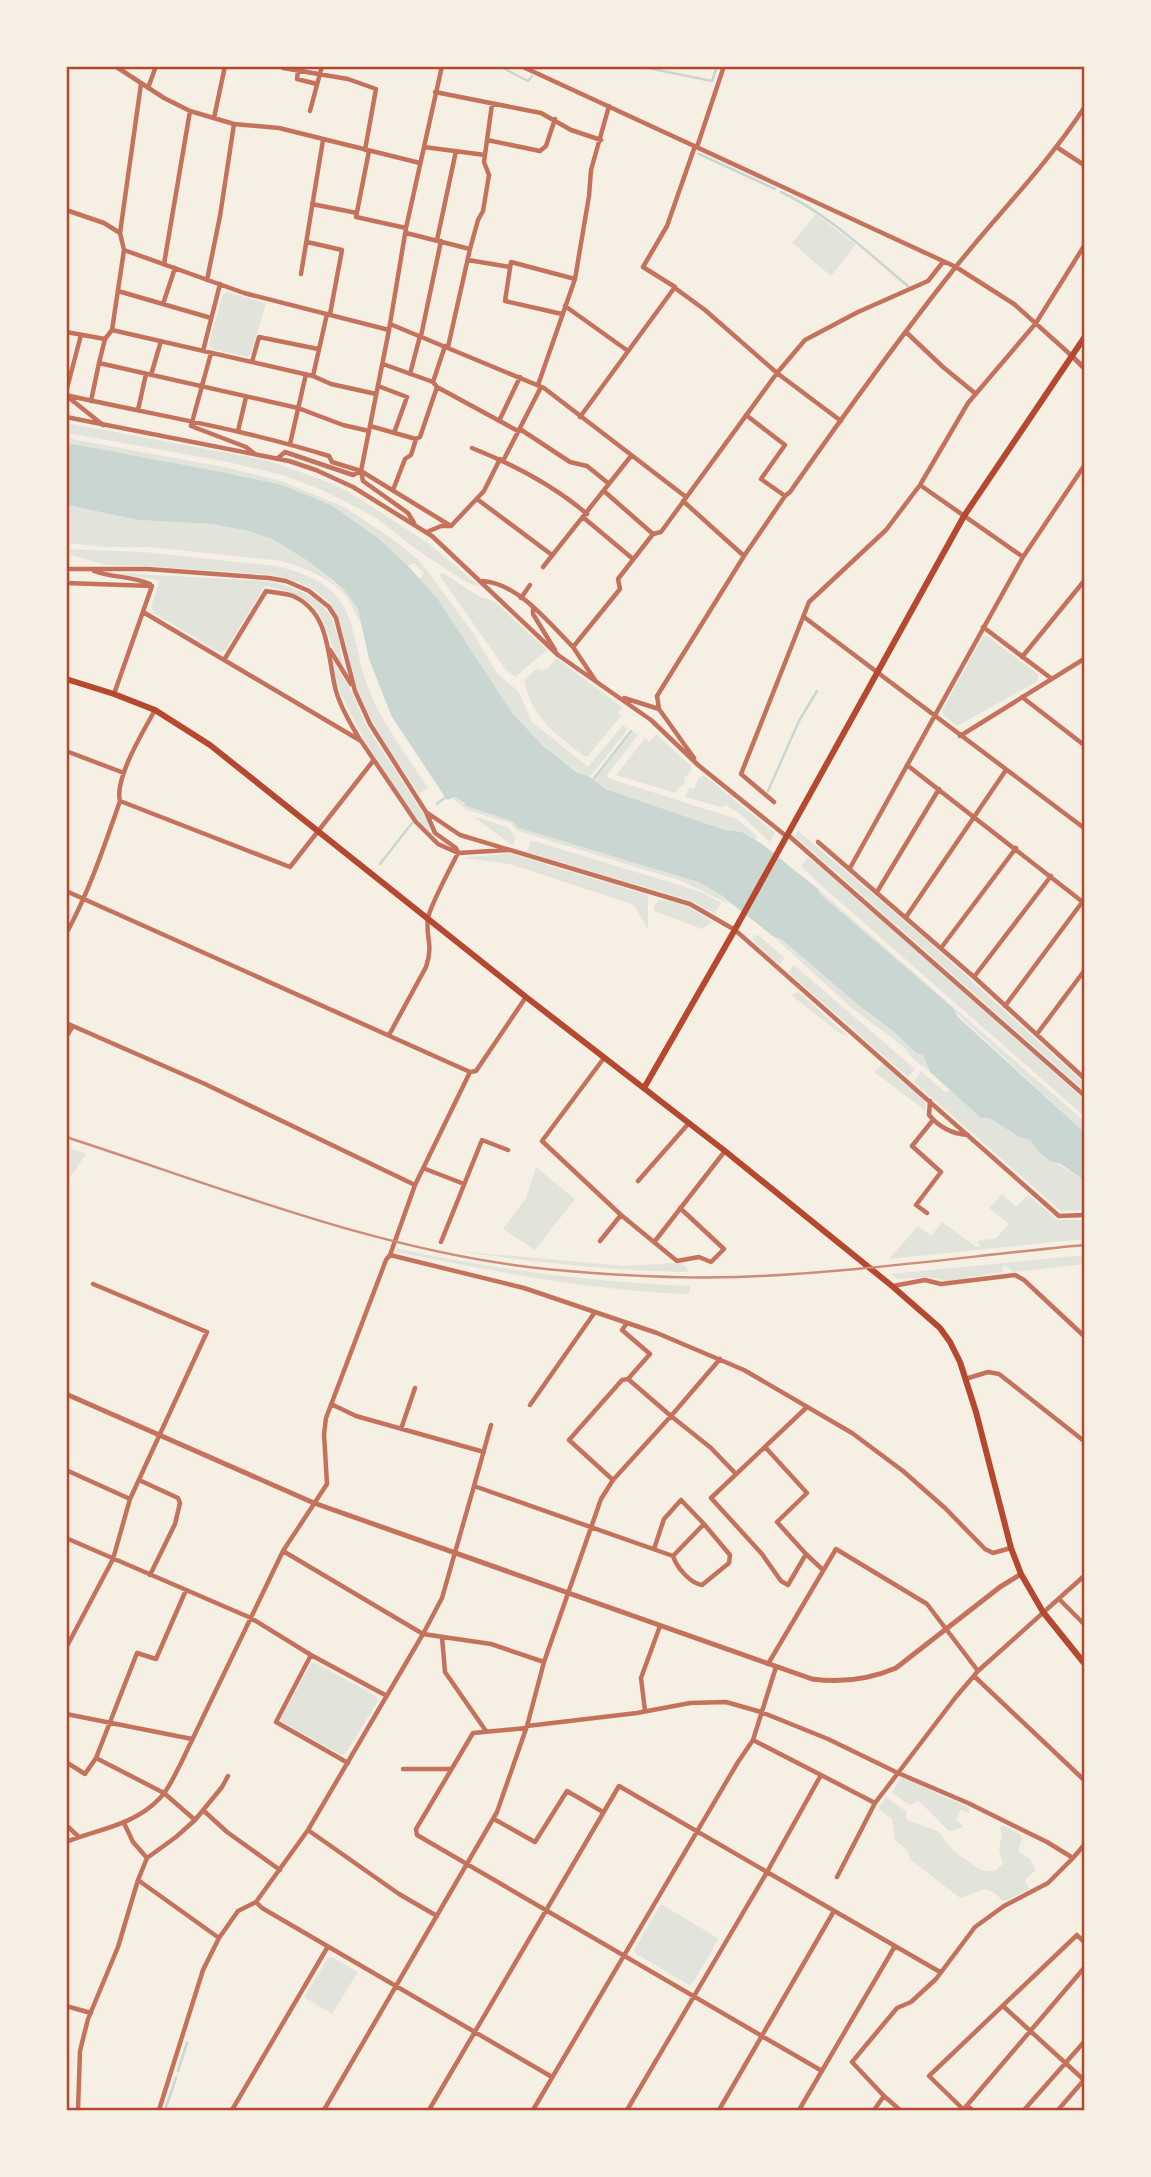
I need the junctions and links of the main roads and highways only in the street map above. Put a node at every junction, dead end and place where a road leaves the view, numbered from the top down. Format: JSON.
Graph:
{"nodes":[{"id":1,"x":1084,"y":338,"type":"edge"},
{"id":2,"x":66,"y":679,"type":"edge"},
{"id":3,"x":644,"y":1088,"type":"junction"},
{"id":4,"x":1084,"y":1663,"type":"edge"}],
"edges":[{"from":1,"to":3,"type":"main road"},
{"from":2,"to":3,"type":"main road"},
{"from":3,"to":4,"type":"main road"}]}
